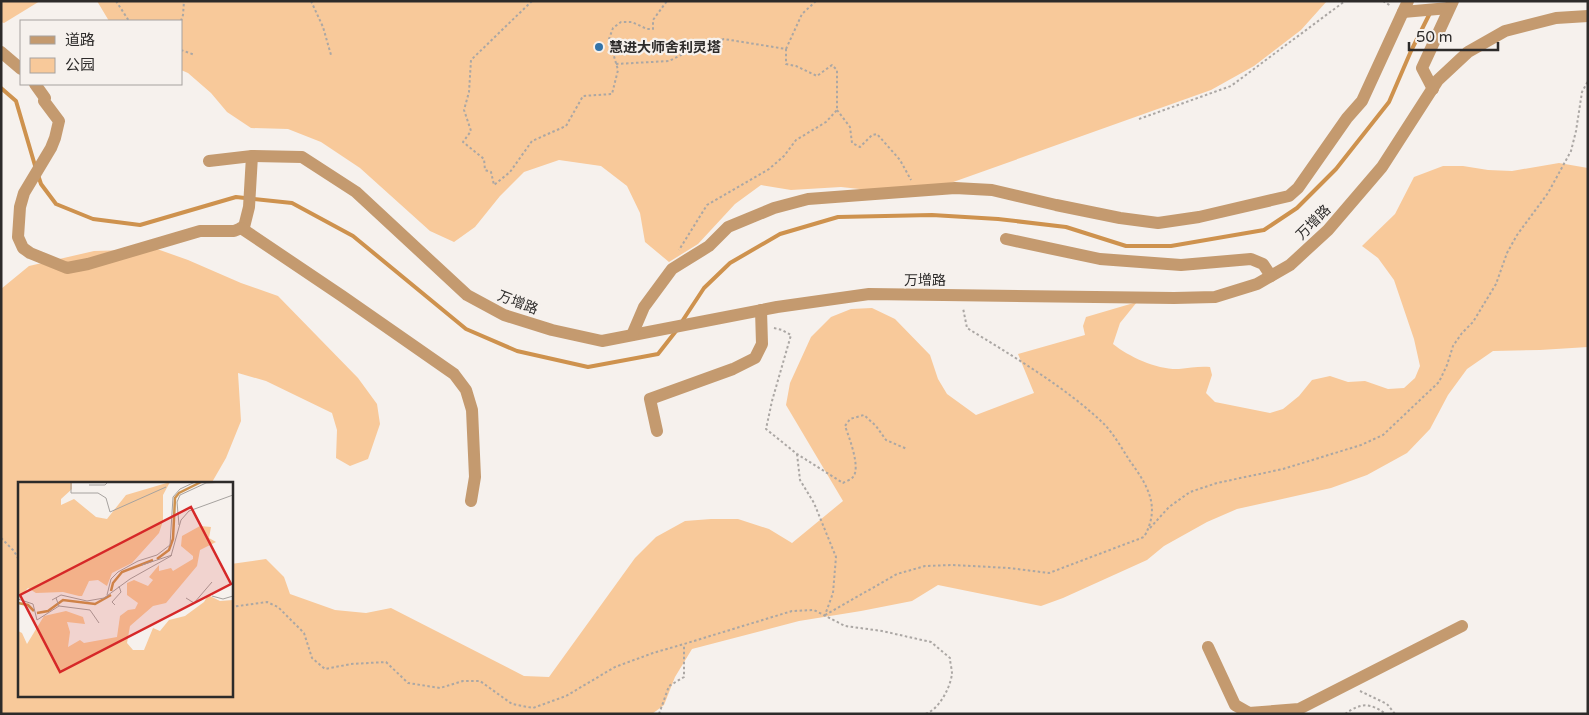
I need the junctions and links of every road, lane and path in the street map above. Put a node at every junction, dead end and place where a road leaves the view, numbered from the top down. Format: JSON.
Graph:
{"nodes":[{"id":1,"x":116,"y":1,"type":"edge"},
{"id":2,"x":184,"y":1,"type":"edge"},
{"id":3,"x":311,"y":1,"type":"edge"},
{"id":4,"x":532,"y":1,"type":"edge"},
{"id":5,"x":667,"y":1,"type":"edge"},
{"id":6,"x":816,"y":1,"type":"edge"},
{"id":7,"x":1345,"y":1,"type":"edge"},
{"id":8,"x":1451,"y":5,"type":"edge"},
{"id":9,"x":1406,"y":7,"type":"edge"},
{"id":10,"x":1588,"y":16,"type":"edge"},
{"id":11,"x":128,"y":20,"type":"edge"},
{"id":12,"x":181,"y":20,"type":"edge"},
{"id":13,"x":786,"y":49,"type":"junction"},
{"id":14,"x":182,"y":50,"type":"edge"},
{"id":15,"x":1,"y":52,"type":"edge"},
{"id":16,"x":195,"y":54,"type":"dead end"},
{"id":17,"x":331,"y":55,"type":"dead end"},
{"id":18,"x":616,"y":64,"type":"junction"},
{"id":19,"x":20,"y":68,"type":"edge"},
{"id":20,"x":1588,"y":81,"type":"edge"},
{"id":21,"x":36,"y":85,"type":"edge"},
{"id":22,"x":1433,"y":89,"type":"junction"},
{"id":23,"x":836,"y":110,"type":"junction"},
{"id":24,"x":1139,"y":119,"type":"dead end"},
{"id":25,"x":252,"y":156,"type":"junction"},
{"id":26,"x":209,"y":161,"type":"dead end"},
{"id":27,"x":917,"y":191,"type":"junction"},
{"id":28,"x":241,"y":228,"type":"junction"},
{"id":29,"x":1006,"y":239,"type":"dead end"},
{"id":30,"x":672,"y":269,"type":"junction"},
{"id":31,"x":1271,"y":276,"type":"junction"},
{"id":32,"x":960,"y":295,"type":"junction"},
{"id":33,"x":761,"y":310,"type":"junction"},
{"id":34,"x":761,"y":325,"type":"junction"},
{"id":35,"x":632,"y":335,"type":"junction"},
{"id":36,"x":658,"y":430,"type":"dead end"},
{"id":37,"x":907,"y":449,"type":"dead end"},
{"id":38,"x":796,"y":454,"type":"junction"},
{"id":39,"x":471,"y":501,"type":"dead end"},
{"id":40,"x":1150,"y":528,"type":"junction"},
{"id":41,"x":1,"y":538,"type":"edge"},
{"id":42,"x":18,"y":558,"type":"edge"},
{"id":43,"x":232,"y":607,"type":"edge"},
{"id":44,"x":825,"y":615,"type":"junction"},
{"id":45,"x":1462,"y":626,"type":"dead end"},
{"id":46,"x":684,"y":644,"type":"junction"},
{"id":47,"x":1208,"y":647,"type":"dead end"},
{"id":48,"x":1346,"y":684,"type":"junction"},
{"id":49,"x":658,"y":714,"type":"edge"},
{"id":50,"x":925,"y":714,"type":"edge"},
{"id":51,"x":1345,"y":714,"type":"edge"},
{"id":52,"x":1386,"y":714,"type":"edge"},
{"id":53,"x":1395,"y":714,"type":"edge"}],
"edges":[{"from":1,"to":11,"type":"path"},
{"from":2,"to":12,"type":"path"},
{"from":3,"to":17,"type":"path"},
{"from":4,"to":18,"type":"path"},
{"from":5,"to":18,"type":"path"},
{"from":6,"to":13,"type":"path"},
{"from":7,"to":24,"type":"path"},
{"from":8,"to":9,"type":"street"},
{"from":8,"to":22,"type":"street"},
{"from":9,"to":27,"type":"street"},
{"from":10,"to":22,"type":"street","name":"万增路"},
{"from":13,"to":18,"type":"path"},
{"from":13,"to":23,"type":"path"},
{"from":14,"to":16,"type":"path"},
{"from":15,"to":19,"type":"street"},
{"from":20,"to":40,"type":"path"},
{"from":21,"to":28,"type":"street"},
{"from":22,"to":31,"type":"street","name":"万增路"},
{"from":23,"to":27,"type":"path"},
{"from":23,"to":30,"type":"path"},
{"from":25,"to":26,"type":"street","name":"万增路"},
{"from":25,"to":28,"type":"street"},
{"from":25,"to":35,"type":"street","name":"万增路"},
{"from":27,"to":30,"type":"street"},
{"from":28,"to":39,"type":"street"},
{"from":29,"to":31,"type":"street"},
{"from":30,"to":35,"type":"street"},
{"from":31,"to":32,"type":"street","name":"万增路"},
{"from":32,"to":33,"type":"street","name":"万增路"},
{"from":32,"to":40,"type":"path"},
{"from":33,"to":34,"type":"street"},
{"from":33,"to":35,"type":"street","name":"万增路"},
{"from":34,"to":36,"type":"street"},
{"from":34,"to":38,"type":"path"},
{"from":37,"to":38,"type":"path"},
{"from":38,"to":44,"type":"path"},
{"from":40,"to":44,"type":"path"},
{"from":41,"to":42,"type":"path"},
{"from":43,"to":46,"type":"path"},
{"from":44,"to":46,"type":"path"},
{"from":44,"to":50,"type":"path"},
{"from":45,"to":48,"type":"street"},
{"from":46,"to":49,"type":"path"},
{"from":47,"to":48,"type":"street"},
{"from":48,"to":53,"type":"path"},
{"from":51,"to":52,"type":"path"}]}
